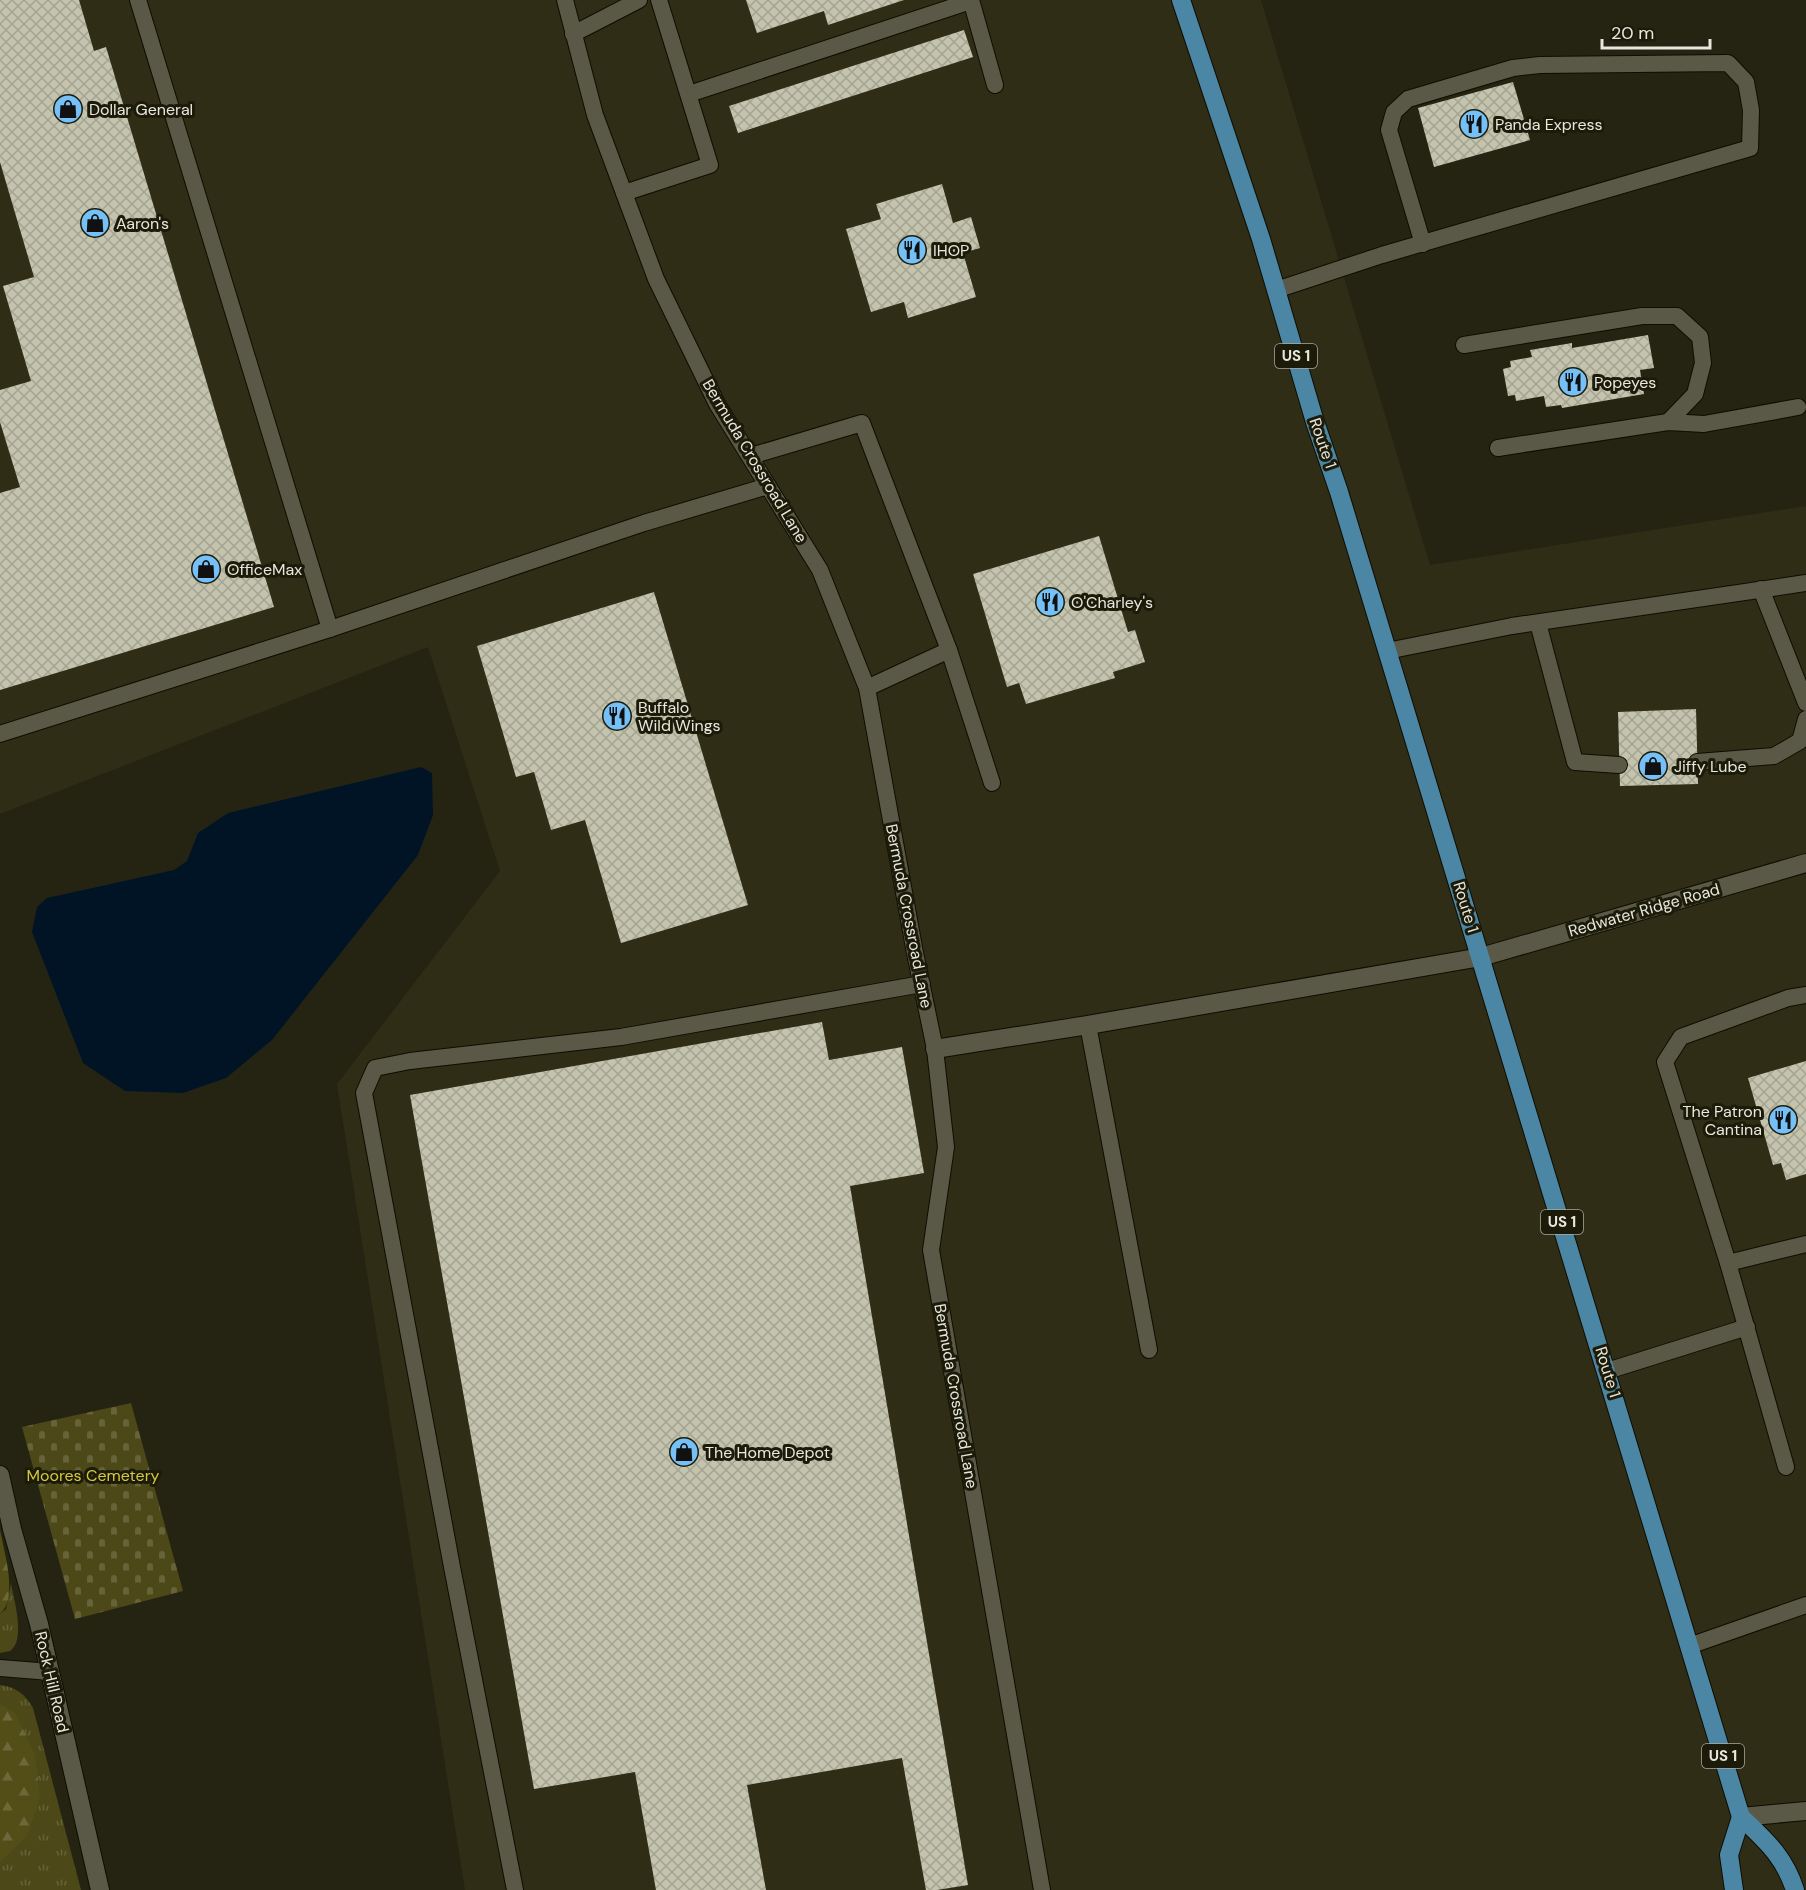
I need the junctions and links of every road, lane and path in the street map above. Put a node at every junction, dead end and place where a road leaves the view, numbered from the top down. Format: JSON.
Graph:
{"nodes":[{"id":1,"x":138,"y":0,"type":"edge"},
{"id":2,"x":564,"y":0,"type":"edge"},
{"id":3,"x":639,"y":0,"type":"edge"},
{"id":4,"x":659,"y":0,"type":"edge"},
{"id":5,"x":971,"y":0,"type":"edge"},
{"id":6,"x":1181,"y":0,"type":"edge"},
{"id":7,"x":573,"y":34,"type":"junction"},
{"id":8,"x":995,"y":85,"type":"dead end"},
{"id":9,"x":689,"y":94,"type":"junction"},
{"id":10,"x":624,"y":193,"type":"junction"},
{"id":11,"x":1422,"y":243,"type":"junction"},
{"id":12,"x":1276,"y":290,"type":"junction"},
{"id":13,"x":1464,"y":345,"type":"dead end"},
{"id":14,"x":1798,"y":407,"type":"dead end"},
{"id":15,"x":1668,"y":422,"type":"junction"},
{"id":16,"x":1498,"y":448,"type":"dead end"},
{"id":17,"x":751,"y":456,"type":"junction"},
{"id":18,"x":768,"y":486,"type":"junction"},
{"id":19,"x":1806,"y":583,"type":"edge"},
{"id":20,"x":1761,"y":589,"type":"junction"},
{"id":21,"x":1538,"y":623,"type":"junction"},
{"id":22,"x":330,"y":629,"type":"junction"},
{"id":23,"x":949,"y":650,"type":"junction"},
{"id":24,"x":1387,"y":651,"type":"junction"},
{"id":25,"x":867,"y":688,"type":"junction"},
{"id":26,"x":1806,"y":703,"type":"edge"},
{"id":27,"x":1806,"y":718,"type":"edge"},
{"id":28,"x":0,"y":734,"type":"edge"},
{"id":29,"x":1697,"y":762,"type":"dead end"},
{"id":30,"x":1619,"y":765,"type":"dead end"},
{"id":31,"x":992,"y":783,"type":"dead end"},
{"id":32,"x":1806,"y":862,"type":"edge"},
{"id":33,"x":1481,"y":957,"type":"junction"},
{"id":34,"x":922,"y":984,"type":"junction"},
{"id":35,"x":1806,"y":994,"type":"edge"},
{"id":36,"x":1088,"y":1025,"type":"junction"},
{"id":37,"x":934,"y":1049,"type":"junction"},
{"id":38,"x":1806,"y":1244,"type":"edge"},
{"id":39,"x":1728,"y":1263,"type":"junction"},
{"id":40,"x":1747,"y":1327,"type":"junction"},
{"id":41,"x":1149,"y":1350,"type":"dead end"},
{"id":42,"x":1607,"y":1371,"type":"junction"},
{"id":43,"x":1786,"y":1467,"type":"dead end"},
{"id":44,"x":0,"y":1474,"type":"edge"},
{"id":45,"x":1806,"y":1605,"type":"edge"},
{"id":46,"x":1689,"y":1646,"type":"junction"},
{"id":47,"x":0,"y":1668,"type":"edge"},
{"id":48,"x":50,"y":1672,"type":"junction"},
{"id":49,"x":1806,"y":1811,"type":"edge"},
{"id":50,"x":1742,"y":1817,"type":"junction"},
{"id":51,"x":100,"y":1890,"type":"edge"},
{"id":52,"x":515,"y":1890,"type":"edge"},
{"id":53,"x":1042,"y":1890,"type":"edge"},
{"id":54,"x":1734,"y":1890,"type":"edge"},
{"id":55,"x":1795,"y":1890,"type":"edge"}],
"edges":[{"from":1,"to":22,"type":"lane"},
{"from":2,"to":7,"type":"lane","name":"Bermuda Crossroad Lane"},
{"from":3,"to":7,"type":"lane"},
{"from":4,"to":9,"type":"lane"},
{"from":5,"to":8,"type":"lane"},
{"from":5,"to":9,"type":"lane"},
{"from":6,"to":12,"type":"main road","name":"Route 1","number":"US 1"},
{"from":7,"to":10,"type":"lane","name":"Bermuda Crossroad Lane"},
{"from":9,"to":10,"type":"lane"},
{"from":10,"to":17,"type":"lane","name":"Bermuda Crossroad Lane"},
{"from":11,"to":11,"type":"lane"},
{"from":11,"to":12,"type":"lane"},
{"from":12,"to":24,"type":"main road","name":"Route 1","number":"US 1"},
{"from":13,"to":15,"type":"lane"},
{"from":14,"to":15,"type":"lane"},
{"from":15,"to":16,"type":"lane"},
{"from":17,"to":18,"type":"lane","name":"Bermuda Crossroad Lane"},
{"from":17,"to":23,"type":"lane"},
{"from":18,"to":22,"type":"lane"},
{"from":18,"to":25,"type":"lane","name":"Bermuda Crossroad Lane"},
{"from":19,"to":20,"type":"lane"},
{"from":20,"to":21,"type":"lane"},
{"from":20,"to":26,"type":"lane"},
{"from":21,"to":24,"type":"lane"},
{"from":21,"to":30,"type":"lane"},
{"from":22,"to":28,"type":"lane"},
{"from":23,"to":25,"type":"lane"},
{"from":23,"to":31,"type":"lane"},
{"from":24,"to":33,"type":"main road","name":"Route 1","number":"US 1"},
{"from":25,"to":34,"type":"lane","name":"Bermuda Crossroad Lane"},
{"from":27,"to":29,"type":"lane"},
{"from":32,"to":33,"type":"street","name":"Redwater Ridge Road"},
{"from":33,"to":36,"type":"street","name":"Redwater Ridge Road"},
{"from":33,"to":42,"type":"main road","name":"Route 1","number":"US 1"},
{"from":34,"to":37,"type":"lane","name":"Bermuda Crossroad Lane"},
{"from":34,"to":52,"type":"lane"},
{"from":35,"to":39,"type":"lane"},
{"from":36,"to":37,"type":"street","name":"Redwater Ridge Road"},
{"from":36,"to":41,"type":"lane"},
{"from":37,"to":53,"type":"lane","name":"Bermuda Crossroad Lane"},
{"from":38,"to":39,"type":"lane"},
{"from":39,"to":40,"type":"lane"},
{"from":40,"to":42,"type":"lane"},
{"from":40,"to":43,"type":"lane"},
{"from":42,"to":46,"type":"main road","name":"Route 1","number":"US 1"},
{"from":44,"to":48,"type":"street","name":"Rock Hill Road"},
{"from":45,"to":46,"type":"lane"},
{"from":46,"to":50,"type":"main road","name":"Route 1","number":"US 1"},
{"from":47,"to":48,"type":"lane"},
{"from":48,"to":51,"type":"street","name":"Rock Hill Road"},
{"from":49,"to":50,"type":"street"},
{"from":50,"to":54,"type":"main road"},
{"from":50,"to":55,"type":"main road","name":"Route 1","number":"US 1"}]}
